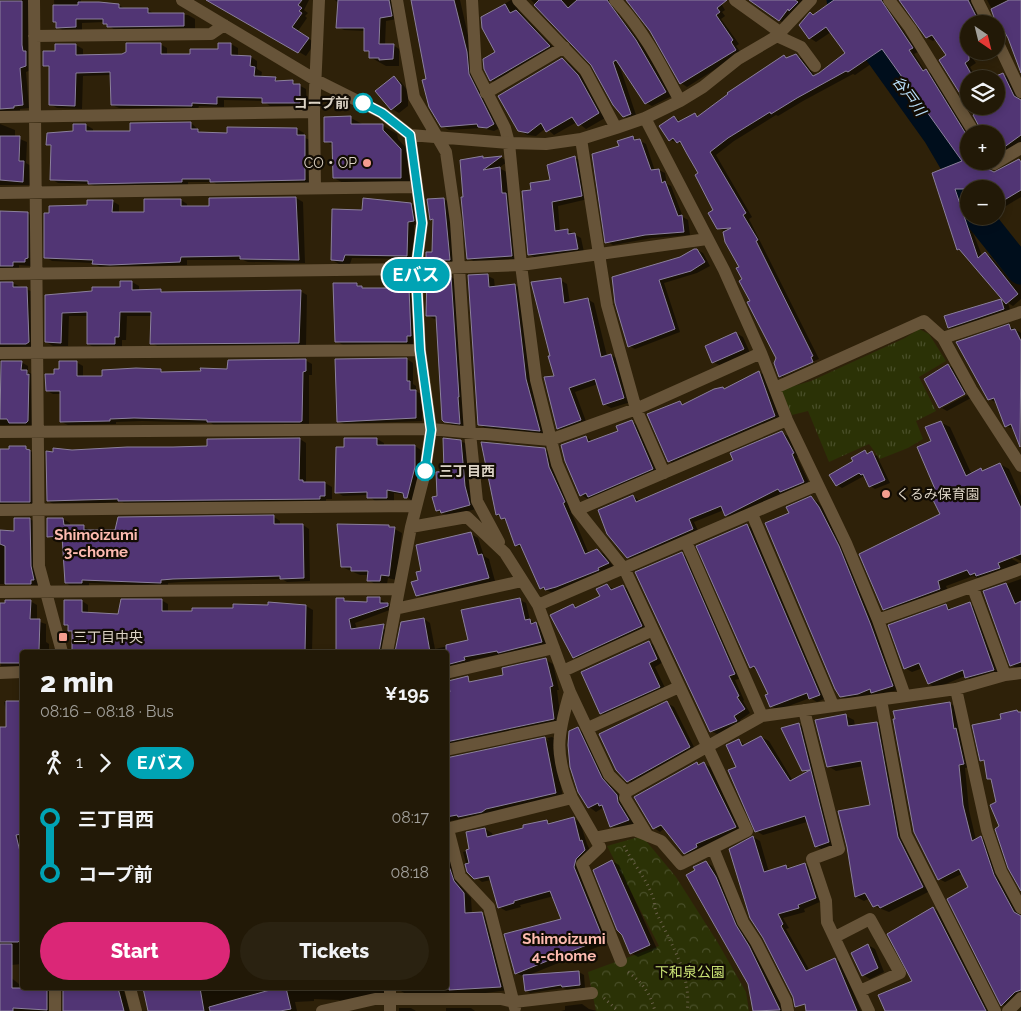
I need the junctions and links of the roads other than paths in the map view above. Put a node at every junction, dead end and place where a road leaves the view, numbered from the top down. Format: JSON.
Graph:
{"nodes":[{"id":1,"x":34,"y":0,"type":"edge"},
{"id":2,"x":182,"y":0,"type":"edge"},
{"id":3,"x":318,"y":0,"type":"edge"},
{"id":4,"x":397,"y":0,"type":"edge"},
{"id":5,"x":518,"y":0,"type":"edge"},
{"id":6,"x":615,"y":0,"type":"edge"},
{"id":7,"x":735,"y":0,"type":"edge"},
{"id":8,"x":812,"y":0,"type":"edge"},
{"id":9,"x":889,"y":0,"type":"edge"},
{"id":10,"x":474,"y":1,"type":"edge"},
{"id":11,"x":980,"y":1,"type":"edge"},
{"id":12,"x":985,"y":15,"type":"edge"},
{"id":13,"x":224,"y":25,"type":"junction"},
{"id":14,"x":779,"y":35,"type":"junction"},
{"id":15,"x":34,"y":36,"type":"junction"},
{"id":16,"x":564,"y":47,"type":"junction"},
{"id":17,"x":1005,"y":58,"type":"edge"},
{"id":18,"x":815,"y":66,"type":"dead end"},
{"id":19,"x":314,"y":79,"type":"junction"},
{"id":20,"x":1021,"y":92,"type":"edge"},
{"id":21,"x":486,"y":93,"type":"junction"},
{"id":22,"x":680,"y":100,"type":"junction"},
{"id":23,"x":314,"y":112,"type":"junction"},
{"id":24,"x":36,"y":116,"type":"junction"},
{"id":25,"x":0,"y":117,"type":"edge"},
{"id":26,"x":645,"y":118,"type":"junction"},
{"id":27,"x":969,"y":125,"type":"edge"},
{"id":28,"x":616,"y":128,"type":"junction"},
{"id":29,"x":410,"y":135,"type":"junction"},
{"id":30,"x":438,"y":138,"type":"junction"},
{"id":31,"x":581,"y":139,"type":"junction"},
{"id":32,"x":509,"y":143,"type":"junction"},
{"id":33,"x":1021,"y":148,"type":"edge"},
{"id":34,"x":1005,"y":157,"type":"edge"},
{"id":35,"x":417,"y":187,"type":"junction"},
{"id":36,"x":315,"y":188,"type":"junction"},
{"id":37,"x":0,"y":193,"type":"edge"},
{"id":38,"x":36,"y":193,"type":"junction"},
{"id":39,"x":706,"y":239,"type":"junction"},
{"id":40,"x":599,"y":254,"type":"junction"},
{"id":41,"x":521,"y":265,"type":"junction"},
{"id":42,"x":458,"y":268,"type":"junction"},
{"id":43,"x":416,"y":269,"type":"junction"},
{"id":44,"x":37,"y":273,"type":"junction"},
{"id":45,"x":0,"y":274,"type":"edge"},
{"id":46,"x":1021,"y":312,"type":"edge"},
{"id":47,"x":943,"y":338,"type":"junction"},
{"id":48,"x":420,"y":350,"type":"junction"},
{"id":49,"x":38,"y":352,"type":"junction"},
{"id":50,"x":0,"y":353,"type":"edge"},
{"id":51,"x":761,"y":353,"type":"junction"},
{"id":52,"x":775,"y":388,"type":"junction"},
{"id":53,"x":636,"y":409,"type":"junction"},
{"id":54,"x":787,"y":420,"type":"junction"},
{"id":55,"x":431,"y":430,"type":"junction"},
{"id":56,"x":39,"y":431,"type":"junction"},
{"id":57,"x":0,"y":432,"type":"edge"},
{"id":58,"x":470,"y":433,"type":"junction"},
{"id":59,"x":550,"y":440,"type":"junction"},
{"id":60,"x":1021,"y":466,"type":"edge"},
{"id":61,"x":664,"y":473,"type":"junction"},
{"id":62,"x":817,"y":486,"type":"junction"},
{"id":63,"x":416,"y":506,"type":"junction"},
{"id":64,"x":39,"y":509,"type":"junction"},
{"id":65,"x":0,"y":510,"type":"edge"},
{"id":66,"x":577,"y":510,"type":"junction"},
{"id":67,"x":752,"y":514,"type":"junction"},
{"id":68,"x":411,"y":527,"type":"junction"},
{"id":69,"x":686,"y":542,"type":"junction"},
{"id":70,"x":505,"y":553,"type":"junction"},
{"id":71,"x":1021,"y":569,"type":"edge"},
{"id":72,"x":625,"y":570,"type":"junction"},
{"id":73,"x":522,"y":581,"type":"junction"},
{"id":74,"x":972,"y":588,"type":"junction"},
{"id":75,"x":398,"y":589,"type":"junction"},
{"id":76,"x":44,"y":591,"type":"junction"},
{"id":77,"x":0,"y":592,"type":"edge"},
{"id":78,"x":538,"y":605,"type":"junction"},
{"id":79,"x":395,"y":609,"type":"junction"},
{"id":80,"x":878,"y":620,"type":"junction"},
{"id":81,"x":653,"y":630,"type":"junction"},
{"id":82,"x":554,"y":648,"type":"junction"},
{"id":83,"x":61,"y":650,"type":"edge"},
{"id":84,"x":387,"y":650,"type":"edge"},
{"id":85,"x":562,"y":670,"type":"junction"},
{"id":86,"x":20,"y":672,"type":"edge"},
{"id":87,"x":449,"y":672,"type":"edge"},
{"id":88,"x":0,"y":673,"type":"edge"},
{"id":89,"x":1021,"y":673,"type":"edge"},
{"id":90,"x":1005,"y":675,"type":"junction"},
{"id":91,"x":679,"y":687,"type":"junction"},
{"id":92,"x":956,"y":689,"type":"junction"},
{"id":93,"x":570,"y":692,"type":"junction"},
{"id":94,"x":905,"y":696,"type":"junction"},
{"id":95,"x":881,"y":700,"type":"junction"},
{"id":96,"x":833,"y":705,"type":"junction"},
{"id":97,"x":804,"y":710,"type":"junction"},
{"id":98,"x":762,"y":716,"type":"junction"},
{"id":99,"x":560,"y":726,"type":"junction"},
{"id":100,"x":588,"y":728,"type":"junction"},
{"id":101,"x":707,"y":747,"type":"junction"},
{"id":102,"x":449,"y":749,"type":"edge"},
{"id":103,"x":626,"y":792,"type":"junction"},
{"id":104,"x":572,"y":798,"type":"junction"},
{"id":105,"x":449,"y":829,"type":"edge"},
{"id":106,"x":449,"y":836,"type":"edge"},
{"id":107,"x":648,"y":836,"type":"junction"},
{"id":108,"x":595,"y":838,"type":"junction"},
{"id":109,"x":713,"y":848,"type":"junction"},
{"id":110,"x":1021,"y":908,"type":"edge"},
{"id":111,"x":835,"y":937,"type":"junction"},
{"id":112,"x":621,"y":961,"type":"road end"},
{"id":113,"x":55,"y":990,"type":"edge"},
{"id":114,"x":131,"y":990,"type":"edge"},
{"id":115,"x":860,"y":991,"type":"junction"},
{"id":116,"x":592,"y":993,"type":"road end"},
{"id":117,"x":1021,"y":998,"type":"edge"},
{"id":118,"x":390,"y":999,"type":"edge"},
{"id":119,"x":515,"y":1007,"type":"edge"},
{"id":120,"x":54,"y":1011,"type":"edge"},
{"id":121,"x":136,"y":1011,"type":"edge"},
{"id":122,"x":322,"y":1011,"type":"edge"},
{"id":123,"x":788,"y":1011,"type":"edge"},
{"id":124,"x":869,"y":1011,"type":"edge"},
{"id":125,"x":995,"y":1011,"type":"edge"},
{"id":126,"x":1008,"y":1011,"type":"edge"}],
"edges":[{"from":1,"to":15,"type":"street"},
{"from":2,"to":13,"type":"street"},
{"from":3,"to":19,"type":"street"},
{"from":4,"to":30,"type":"street"},
{"from":5,"to":16,"type":"street"},
{"from":6,"to":22,"type":"street"},
{"from":7,"to":14,"type":"street"},
{"from":8,"to":14,"type":"street"},
{"from":9,"to":27,"type":"street"},
{"from":10,"to":21,"type":"street"},
{"from":11,"to":12,"type":"street"},
{"from":13,"to":15,"type":"street"},
{"from":13,"to":19,"type":"street"},
{"from":14,"to":18,"type":"street"},
{"from":14,"to":22,"type":"street"},
{"from":15,"to":24,"type":"street"},
{"from":16,"to":21,"type":"street"},
{"from":16,"to":28,"type":"street"},
{"from":17,"to":20,"type":"street"},
{"from":19,"to":23,"type":"street"},
{"from":19,"to":29,"type":"street"},
{"from":21,"to":32,"type":"street"},
{"from":22,"to":26,"type":"street"},
{"from":23,"to":24,"type":"street"},
{"from":23,"to":36,"type":"street"},
{"from":24,"to":25,"type":"street"},
{"from":24,"to":38,"type":"street"},
{"from":26,"to":28,"type":"street"},
{"from":26,"to":39,"type":"street"},
{"from":28,"to":31,"type":"street"},
{"from":29,"to":30,"type":"street"},
{"from":29,"to":35,"type":"street"},
{"from":30,"to":32,"type":"street"},
{"from":30,"to":42,"type":"street"},
{"from":31,"to":32,"type":"street"},
{"from":31,"to":40,"type":"street"},
{"from":32,"to":41,"type":"street"},
{"from":33,"to":34,"type":"street"},
{"from":35,"to":36,"type":"street"},
{"from":35,"to":43,"type":"street"},
{"from":36,"to":38,"type":"street"},
{"from":37,"to":38,"type":"street"},
{"from":38,"to":44,"type":"street"},
{"from":39,"to":40,"type":"street"},
{"from":39,"to":51,"type":"street"},
{"from":40,"to":41,"type":"street"},
{"from":40,"to":53,"type":"street"},
{"from":41,"to":42,"type":"street"},
{"from":41,"to":59,"type":"street"},
{"from":42,"to":43,"type":"street"},
{"from":42,"to":58,"type":"street"},
{"from":43,"to":44,"type":"street"},
{"from":43,"to":48,"type":"street"},
{"from":44,"to":45,"type":"street"},
{"from":44,"to":49,"type":"street"},
{"from":46,"to":47,"type":"street"},
{"from":47,"to":52,"type":"street"},
{"from":47,"to":60,"type":"street"},
{"from":48,"to":49,"type":"street"},
{"from":48,"to":55,"type":"street"},
{"from":49,"to":50,"type":"street"},
{"from":49,"to":56,"type":"street"},
{"from":51,"to":52,"type":"street"},
{"from":51,"to":53,"type":"street"},
{"from":52,"to":54,"type":"street"},
{"from":53,"to":59,"type":"street"},
{"from":53,"to":61,"type":"street"},
{"from":54,"to":61,"type":"street"},
{"from":54,"to":62,"type":"street"},
{"from":55,"to":56,"type":"street"},
{"from":55,"to":58,"type":"street"},
{"from":55,"to":63,"type":"street"},
{"from":56,"to":57,"type":"street"},
{"from":56,"to":64,"type":"street"},
{"from":58,"to":59,"type":"street"},
{"from":58,"to":70,"type":"street"},
{"from":59,"to":66,"type":"street"},
{"from":61,"to":66,"type":"street"},
{"from":62,"to":67,"type":"street"},
{"from":62,"to":80,"type":"street"},
{"from":63,"to":64,"type":"street"},
{"from":63,"to":68,"type":"street"},
{"from":64,"to":65,"type":"street"},
{"from":64,"to":76,"type":"street"},
{"from":66,"to":72,"type":"street"},
{"from":67,"to":69,"type":"street"},
{"from":67,"to":96,"type":"street"},
{"from":68,"to":70,"type":"street"},
{"from":68,"to":75,"type":"street"},
{"from":69,"to":72,"type":"street"},
{"from":69,"to":98,"type":"street"},
{"from":70,"to":73,"type":"street"},
{"from":71,"to":74,"type":"street"},
{"from":72,"to":78,"type":"street"},
{"from":72,"to":81,"type":"street"},
{"from":73,"to":78,"type":"street"},
{"from":73,"to":79,"type":"street"},
{"from":74,"to":80,"type":"street"},
{"from":74,"to":90,"type":"street"},
{"from":75,"to":76,"type":"street"},
{"from":75,"to":79,"type":"street"},
{"from":76,"to":77,"type":"street"},
{"from":76,"to":83,"type":"street"},
{"from":78,"to":82,"type":"street"},
{"from":79,"to":84,"type":"street"},
{"from":80,"to":94,"type":"street"},
{"from":81,"to":85,"type":"street"},
{"from":81,"to":91,"type":"street"},
{"from":82,"to":85,"type":"street"},
{"from":82,"to":87,"type":"street"},
{"from":85,"to":93,"type":"street"},
{"from":86,"to":88,"type":"street"},
{"from":89,"to":90,"type":"street"},
{"from":90,"to":92,"type":"street"},
{"from":91,"to":100,"type":"street"},
{"from":91,"to":101,"type":"street"},
{"from":92,"to":94,"type":"street"},
{"from":92,"to":110,"type":"street"},
{"from":93,"to":99,"type":"street"},
{"from":93,"to":100,"type":"street"},
{"from":94,"to":95,"type":"street"},
{"from":95,"to":96,"type":"street"},
{"from":95,"to":125,"type":"street"},
{"from":96,"to":97,"type":"street"},
{"from":97,"to":98,"type":"street"},
{"from":97,"to":111,"type":"street"},
{"from":98,"to":101,"type":"street"},
{"from":99,"to":102,"type":"street"},
{"from":99,"to":104,"type":"street"},
{"from":100,"to":103,"type":"street"},
{"from":101,"to":103,"type":"street"},
{"from":101,"to":109,"type":"street"},
{"from":103,"to":107,"type":"street"},
{"from":104,"to":105,"type":"street"},
{"from":104,"to":108,"type":"street"},
{"from":106,"to":119,"type":"street"},
{"from":107,"to":108,"type":"street"},
{"from":107,"to":109,"type":"street"},
{"from":108,"to":112,"type":"street"},
{"from":109,"to":123,"type":"street"},
{"from":111,"to":115,"type":"street"},
{"from":111,"to":115,"type":"street"},
{"from":113,"to":120,"type":"street"},
{"from":114,"to":121,"type":"street"},
{"from":115,"to":124,"type":"street"},
{"from":116,"to":119,"type":"street"},
{"from":117,"to":126,"type":"street"},
{"from":118,"to":119,"type":"street"},
{"from":118,"to":122,"type":"street"}]}
